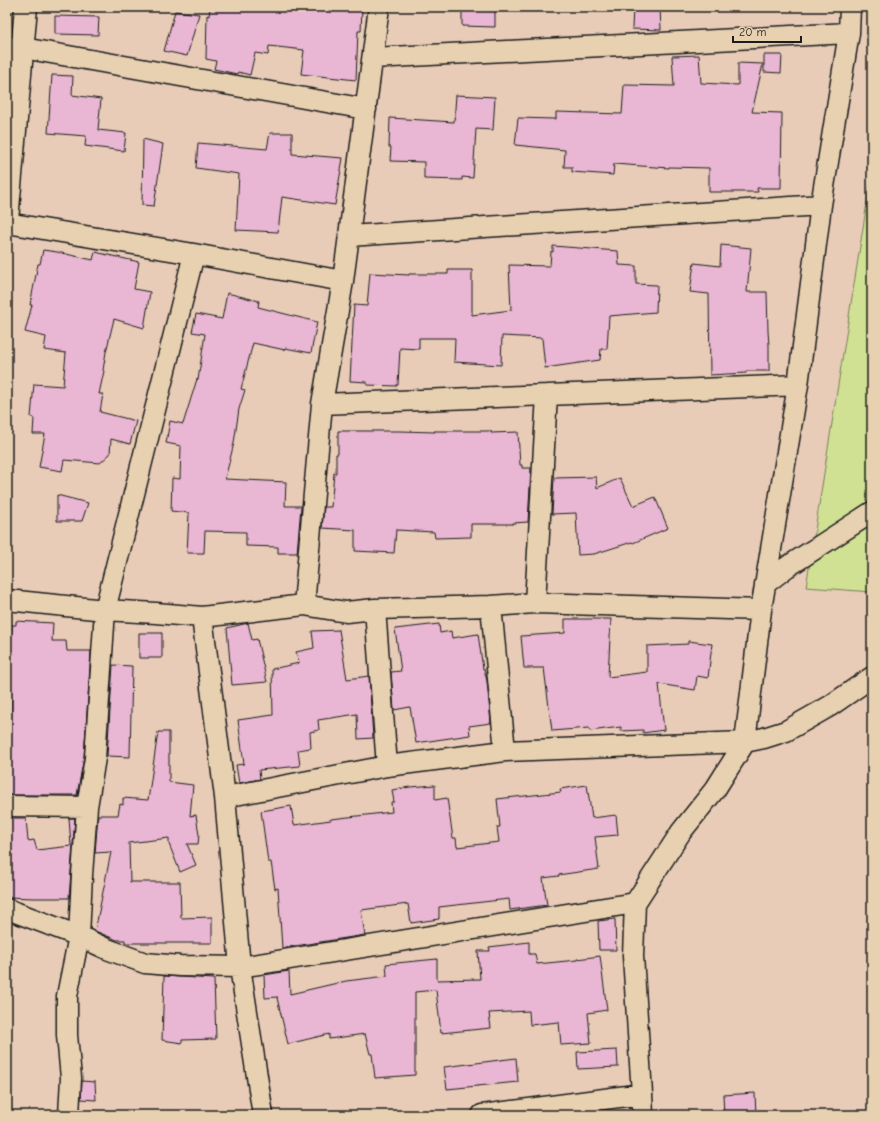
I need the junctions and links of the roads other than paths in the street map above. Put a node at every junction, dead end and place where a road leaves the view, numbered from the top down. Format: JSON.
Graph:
{"nodes":[{"id":1,"x":26,"y":7,"type":"edge"},
{"id":2,"x":379,"y":7,"type":"edge"},
{"id":3,"x":850,"y":7,"type":"edge"},
{"id":4,"x":849,"y":33,"type":"junction"},
{"id":5,"x":15,"y":48,"type":"edge"},
{"id":6,"x":373,"y":58,"type":"junction"},
{"id":7,"x":366,"y":109,"type":"junction"},
{"id":8,"x":821,"y":205,"type":"junction"},
{"id":9,"x":7,"y":221,"type":"edge"},
{"id":10,"x":349,"y":236,"type":"junction"},
{"id":11,"x":194,"y":254,"type":"junction"},
{"id":12,"x":343,"y":281,"type":"junction"},
{"id":13,"x":798,"y":385,"type":"junction"},
{"id":14,"x":547,"y":395,"type":"junction"},
{"id":15,"x":322,"y":404,"type":"junction"},
{"id":16,"x":872,"y":512,"type":"edge"},
{"id":17,"x":765,"y":584,"type":"junction"},
{"id":18,"x":7,"y":600,"type":"edge"},
{"id":19,"x":535,"y":603,"type":"junction"},
{"id":20,"x":304,"y":605,"type":"junction"},
{"id":21,"x":491,"y":606,"type":"junction"},
{"id":22,"x":375,"y":609,"type":"junction"},
{"id":23,"x":105,"y":610,"type":"junction"},
{"id":24,"x":761,"y":610,"type":"junction"},
{"id":25,"x":202,"y":617,"type":"junction"},
{"id":26,"x":872,"y":677,"type":"edge"},
{"id":27,"x":745,"y":742,"type":"junction"},
{"id":28,"x":505,"y":751,"type":"junction"},
{"id":29,"x":387,"y":766,"type":"junction"},
{"id":30,"x":225,"y":797,"type":"junction"},
{"id":31,"x":7,"y":806,"type":"edge"},
{"id":32,"x":87,"y":807,"type":"junction"},
{"id":33,"x":634,"y":903,"type":"junction"},
{"id":34,"x":7,"y":909,"type":"edge"},
{"id":35,"x":79,"y":936,"type":"junction"},
{"id":36,"x":240,"y":967,"type":"junction"},
{"id":37,"x":642,"y":1094,"type":"junction"},
{"id":38,"x":69,"y":1115,"type":"edge"},
{"id":39,"x":263,"y":1115,"type":"edge"},
{"id":40,"x":482,"y":1115,"type":"edge"},
{"id":41,"x":643,"y":1115,"type":"edge"}],
"edges":[{"from":1,"to":5,"type":"street"},
{"from":2,"to":6,"type":"street"},
{"from":3,"to":4,"type":"street"},
{"from":4,"to":6,"type":"street"},
{"from":4,"to":8,"type":"street"},
{"from":5,"to":7,"type":"street"},
{"from":5,"to":9,"type":"street"},
{"from":6,"to":7,"type":"street"},
{"from":7,"to":10,"type":"street"},
{"from":8,"to":10,"type":"street"},
{"from":8,"to":13,"type":"street"},
{"from":9,"to":11,"type":"street"},
{"from":10,"to":12,"type":"street"},
{"from":11,"to":12,"type":"street"},
{"from":11,"to":23,"type":"street"},
{"from":12,"to":15,"type":"street"},
{"from":13,"to":14,"type":"street"},
{"from":13,"to":17,"type":"street"},
{"from":14,"to":15,"type":"street"},
{"from":14,"to":19,"type":"street"},
{"from":15,"to":20,"type":"street"},
{"from":16,"to":17,"type":"street"},
{"from":17,"to":24,"type":"street"},
{"from":18,"to":23,"type":"street"},
{"from":19,"to":21,"type":"street"},
{"from":19,"to":24,"type":"street"},
{"from":20,"to":22,"type":"street"},
{"from":20,"to":25,"type":"street"},
{"from":21,"to":22,"type":"street"},
{"from":21,"to":28,"type":"street"},
{"from":22,"to":29,"type":"street"},
{"from":23,"to":25,"type":"street"},
{"from":23,"to":32,"type":"street"},
{"from":24,"to":27,"type":"street"},
{"from":25,"to":30,"type":"street"},
{"from":26,"to":27,"type":"street"},
{"from":27,"to":28,"type":"street"},
{"from":27,"to":33,"type":"street"},
{"from":28,"to":29,"type":"street"},
{"from":29,"to":30,"type":"street"},
{"from":30,"to":36,"type":"street"},
{"from":31,"to":32,"type":"street"},
{"from":32,"to":35,"type":"street"},
{"from":33,"to":36,"type":"street"},
{"from":33,"to":37,"type":"street"},
{"from":34,"to":35,"type":"street"},
{"from":35,"to":36,"type":"street"},
{"from":35,"to":38,"type":"street"},
{"from":36,"to":39,"type":"street"},
{"from":37,"to":40,"type":"street"},
{"from":37,"to":41,"type":"street"}]}
